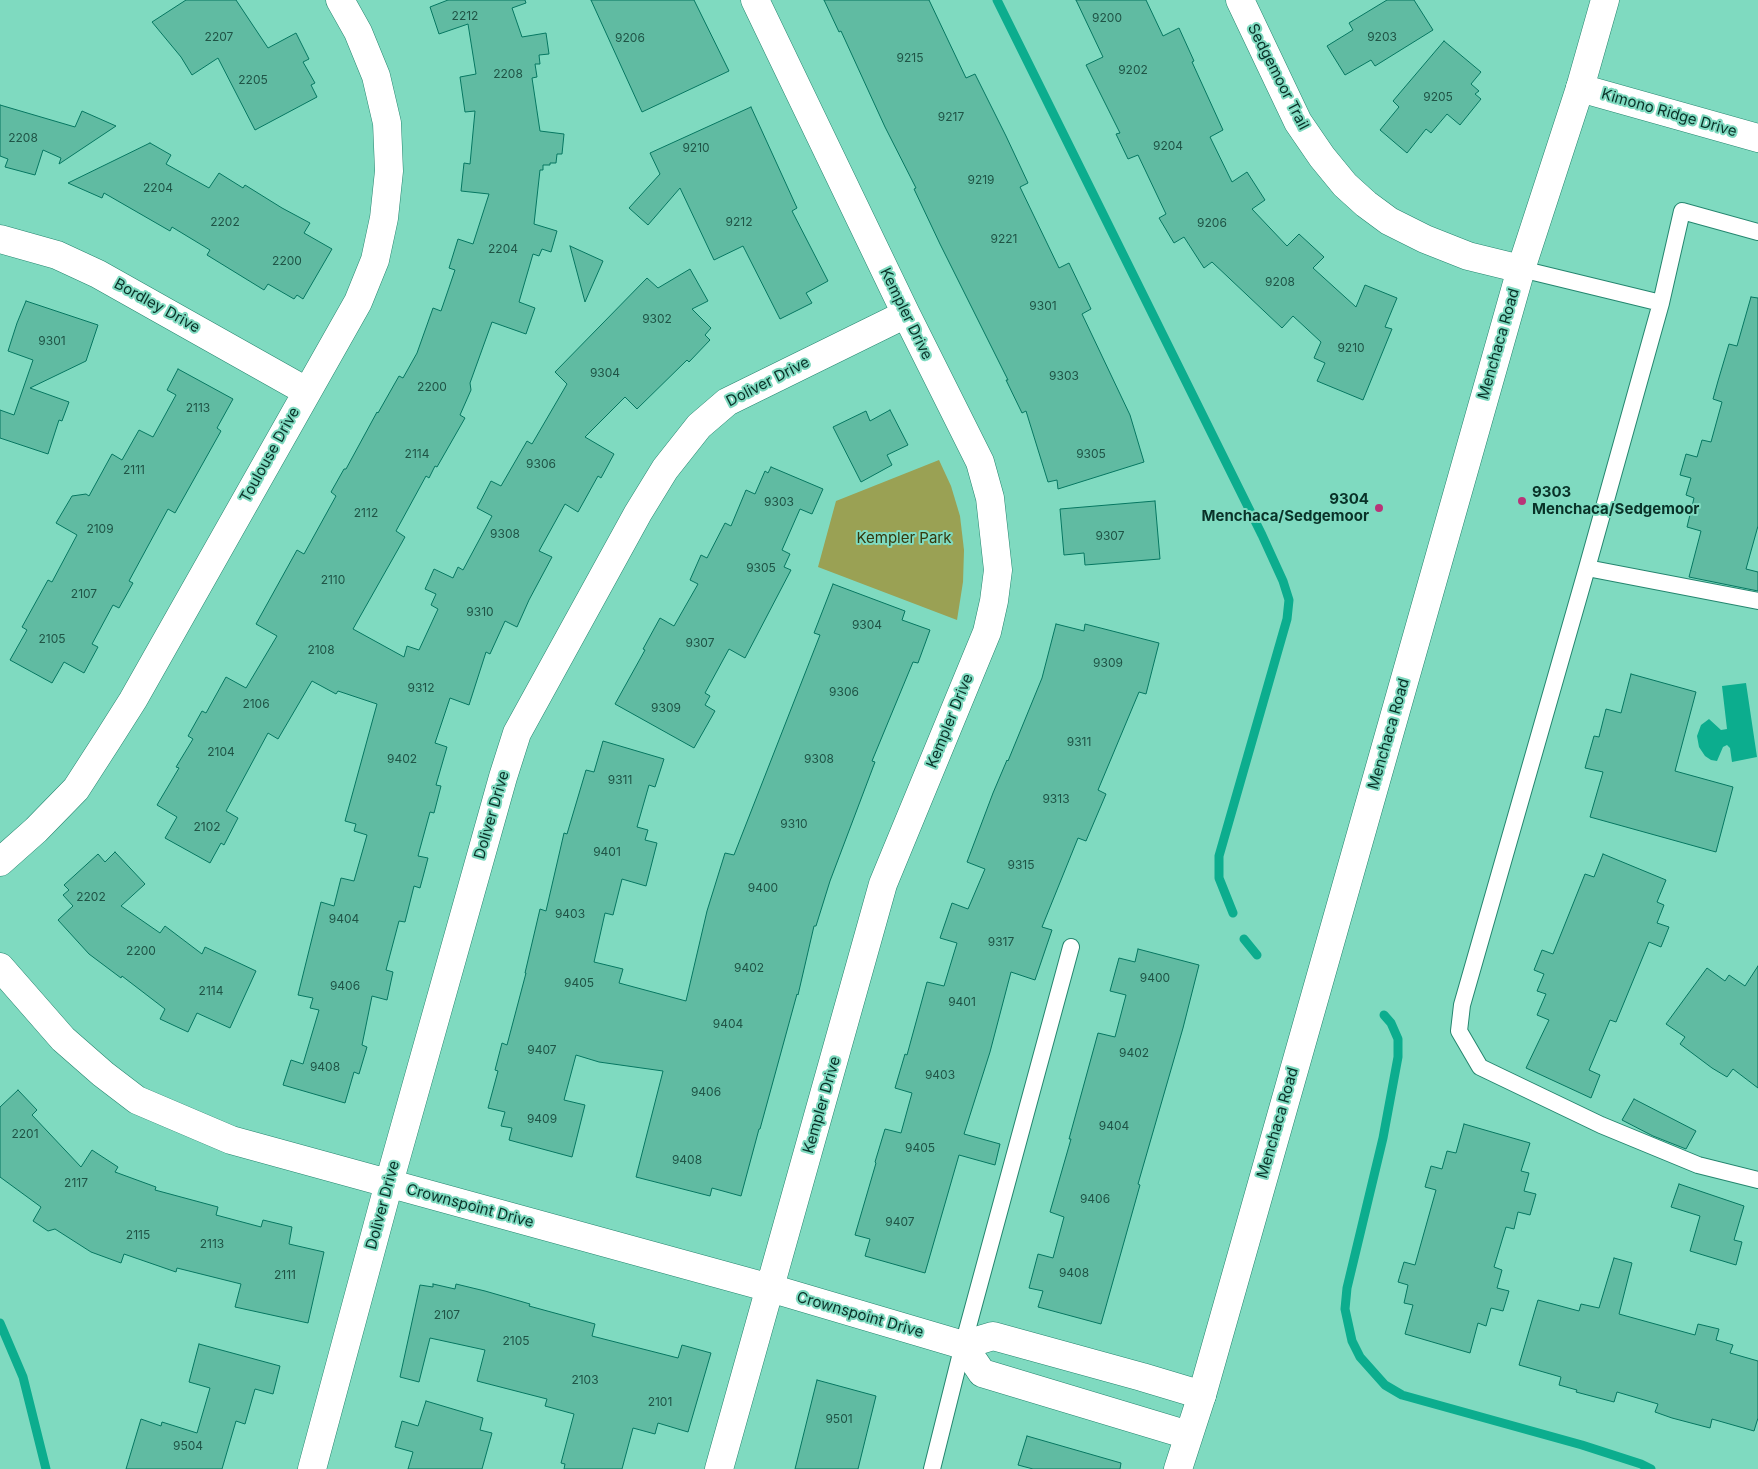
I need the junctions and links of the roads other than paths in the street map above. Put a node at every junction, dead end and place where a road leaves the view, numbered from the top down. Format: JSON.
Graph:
{"nodes":[{"id":1,"x":340,"y":0,"type":"edge"},
{"id":2,"x":755,"y":0,"type":"edge"},
{"id":3,"x":1240,"y":0,"type":"edge"},
{"id":4,"x":1605,"y":0,"type":"edge"},
{"id":5,"x":1580,"y":88,"type":"junction"},
{"id":6,"x":1758,"y":138,"type":"edge"},
{"id":7,"x":1758,"y":232,"type":"edge"},
{"id":8,"x":0,"y":239,"type":"edge"},
{"id":9,"x":1521,"y":269,"type":"junction"},
{"id":10,"x":1661,"y":303,"type":"junction"},
{"id":11,"x":906,"y":314,"type":"junction"},
{"id":12,"x":306,"y":391,"type":"junction"},
{"id":13,"x":1587,"y":568,"type":"junction"},
{"id":14,"x":1758,"y":601,"type":"edge"},
{"id":15,"x":0,"y":862,"type":"edge"},
{"id":16,"x":1071,"y":947,"type":"dead end"},
{"id":17,"x":0,"y":967,"type":"edge"},
{"id":18,"x":1758,"y":1180,"type":"edge"},
{"id":19,"x":389,"y":1183,"type":"junction"},
{"id":20,"x":770,"y":1288,"type":"junction"},
{"id":21,"x":963,"y":1345,"type":"junction"},
{"id":22,"x":1202,"y":1395,"type":"junction"},
{"id":23,"x":1188,"y":1435,"type":"junction"},
{"id":24,"x":312,"y":1469,"type":"edge"},
{"id":25,"x":719,"y":1469,"type":"edge"},
{"id":26,"x":932,"y":1469,"type":"edge"},
{"id":27,"x":1178,"y":1469,"type":"edge"}],
"edges":[{"from":1,"to":12,"type":"street","name":"Toulouse Drive"},
{"from":2,"to":11,"type":"street","name":"Kempler Drive"},
{"from":3,"to":9,"type":"street","name":"Sedgemoor Trail"},
{"from":4,"to":5,"type":"street","name":"Menchaca Road"},
{"from":5,"to":6,"type":"street","name":"Kimono Ridge Drive"},
{"from":5,"to":9,"type":"street","name":"Menchaca Road"},
{"from":7,"to":10,"type":"lane"},
{"from":8,"to":12,"type":"street","name":"Bordley Drive"},
{"from":9,"to":10,"type":"lane"},
{"from":9,"to":22,"type":"street","name":"Menchaca Road"},
{"from":10,"to":13,"type":"lane"},
{"from":11,"to":19,"type":"street","name":"Doliver Drive"},
{"from":11,"to":20,"type":"street","name":"Kempler Drive"},
{"from":12,"to":15,"type":"street","name":"Toulouse Drive"},
{"from":13,"to":14,"type":"lane"},
{"from":13,"to":18,"type":"lane"},
{"from":16,"to":21,"type":"lane"},
{"from":17,"to":19,"type":"street","name":"Crownspoint Drive"},
{"from":19,"to":20,"type":"street","name":"Crownspoint Drive"},
{"from":19,"to":24,"type":"street","name":"Doliver Drive"},
{"from":20,"to":21,"type":"street","name":"Crownspoint Drive"},
{"from":20,"to":25,"type":"street","name":"Kempler Drive"},
{"from":21,"to":22,"type":"street"},
{"from":21,"to":23,"type":"street"},
{"from":21,"to":26,"type":"lane"},
{"from":22,"to":23,"type":"street","name":"Menchaca Road"},
{"from":23,"to":27,"type":"street","name":"Menchaca Road"}]}
